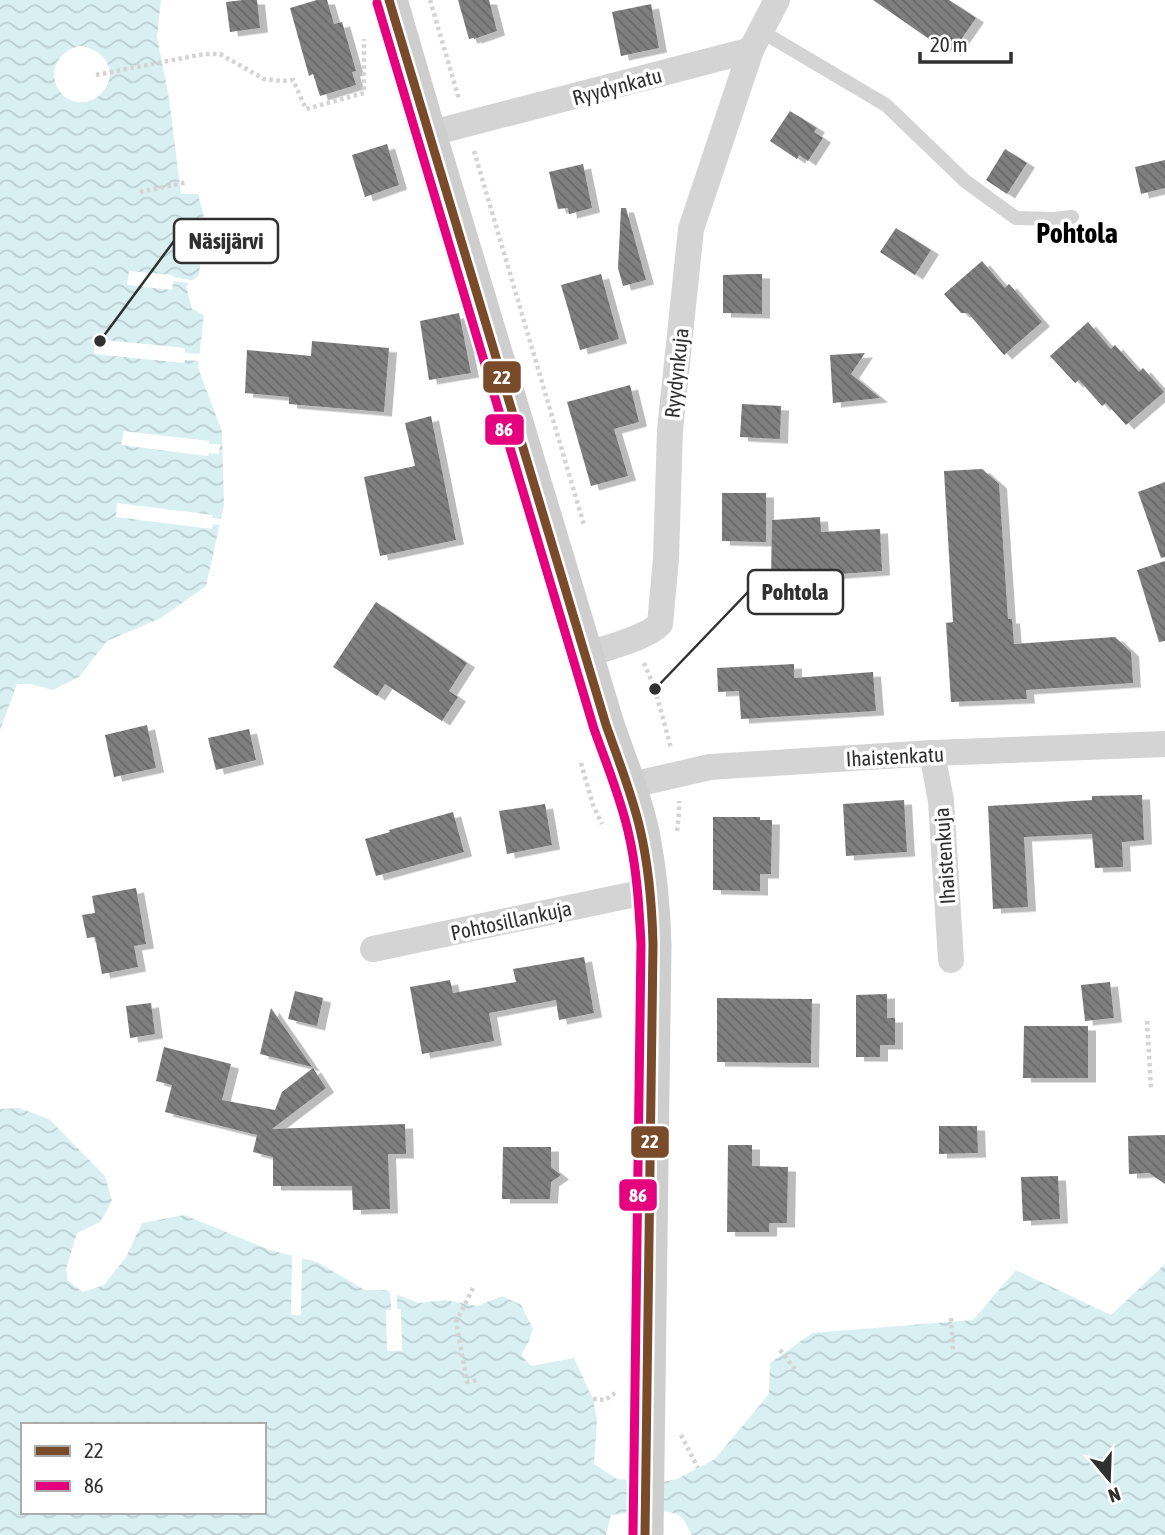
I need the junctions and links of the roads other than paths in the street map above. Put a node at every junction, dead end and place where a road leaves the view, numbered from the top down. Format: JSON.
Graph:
{"nodes":[{"id":1,"x":389,"y":0,"type":"edge"},
{"id":2,"x":777,"y":0,"type":"edge"},
{"id":3,"x":756,"y":40,"type":"junction"},
{"id":4,"x":428,"y":134,"type":"junction"},
{"id":5,"x":1072,"y":216,"type":"dead end"},
{"id":6,"x":586,"y":655,"type":"junction"},
{"id":7,"x":1165,"y":744,"type":"edge"},
{"id":8,"x":932,"y":753,"type":"junction"},
{"id":9,"x":627,"y":786,"type":"junction"},
{"id":10,"x":650,"y":891,"type":"junction"},
{"id":11,"x":373,"y":949,"type":"dead end"},
{"id":12,"x":951,"y":961,"type":"dead end"},
{"id":13,"x":645,"y":1535,"type":"edge"}],
"edges":[{"from":1,"to":4,"type":"main road"},
{"from":2,"to":3,"type":"street"},
{"from":3,"to":4,"type":"street","name":"Ryydynkatu"},
{"from":3,"to":5,"type":"lane"},
{"from":3,"to":6,"type":"street","name":"Ryydynkuja"},
{"from":4,"to":6,"type":"main road"},
{"from":6,"to":9,"type":"main road"},
{"from":7,"to":8,"type":"street","name":"Ihaistenkatu"},
{"from":8,"to":9,"type":"street","name":"Ihaistenkatu"},
{"from":8,"to":12,"type":"street","name":"Ihaistenkuja"},
{"from":9,"to":10,"type":"main road"},
{"from":10,"to":11,"type":"street","name":"Pohtosillankuja"},
{"from":10,"to":13,"type":"main road"}]}
